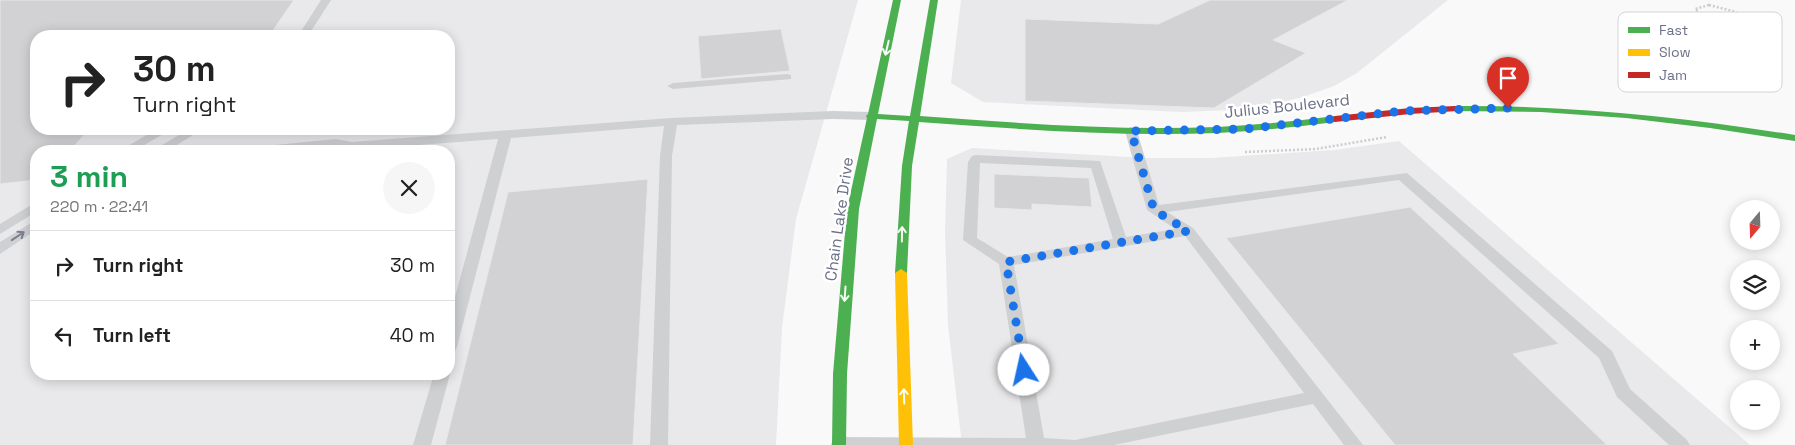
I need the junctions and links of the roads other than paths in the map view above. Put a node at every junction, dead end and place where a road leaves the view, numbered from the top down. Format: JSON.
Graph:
{"nodes":[{"id":1,"x":326,"y":0,"type":"edge"},
{"id":2,"x":897,"y":0,"type":"edge"},
{"id":3,"x":934,"y":0,"type":"edge"},
{"id":4,"x":306,"y":30,"type":"edge"},
{"id":5,"x":787,"y":77,"type":"dead end"},
{"id":6,"x":673,"y":86,"type":"dead end"},
{"id":7,"x":871,"y":116,"type":"junction"},
{"id":8,"x":914,"y":118,"type":"junction"},
{"id":9,"x":670,"y":122,"type":"junction"},
{"id":10,"x":1131,"y":131,"type":"junction"},
{"id":11,"x":506,"y":133,"type":"junction"},
{"id":12,"x":155,"y":135,"type":"edge"},
{"id":13,"x":186,"y":135,"type":"edge"},
{"id":14,"x":1795,"y":138,"type":"edge"},
{"id":15,"x":136,"y":145,"type":"edge"},
{"id":16,"x":169,"y":145,"type":"edge"},
{"id":17,"x":316,"y":145,"type":"edge"},
{"id":18,"x":340,"y":145,"type":"edge"},
{"id":19,"x":387,"y":145,"type":"edge"},
{"id":20,"x":30,"y":210,"type":"edge"},
{"id":21,"x":1154,"y":210,"type":"junction"},
{"id":22,"x":30,"y":228,"type":"edge"},
{"id":23,"x":0,"y":230,"type":"edge"},
{"id":24,"x":1188,"y":231,"type":"junction"},
{"id":25,"x":1120,"y":242,"type":"junction"},
{"id":26,"x":0,"y":249,"type":"edge"},
{"id":27,"x":1006,"y":262,"type":"junction"},
{"id":28,"x":455,"y":325,"type":"edge"},
{"id":29,"x":440,"y":380,"type":"edge"},
{"id":30,"x":1317,"y":397,"type":"junction"},
{"id":31,"x":906,"y":444,"type":"edge"},
{"id":32,"x":422,"y":445,"type":"edge"},
{"id":33,"x":659,"y":445,"type":"edge"},
{"id":34,"x":839,"y":445,"type":"edge"},
{"id":35,"x":1036,"y":445,"type":"edge"},
{"id":36,"x":1070,"y":445,"type":"edge"},
{"id":37,"x":1080,"y":445,"type":"edge"},
{"id":38,"x":1354,"y":445,"type":"edge"},
{"id":39,"x":1681,"y":445,"type":"edge"}],
"edges":[{"from":1,"to":4,"type":"lane"},
{"from":2,"to":7,"type":"street","name":"Chain Lake Drive","one_way":true},
{"from":3,"to":8,"type":"street"},
{"from":5,"to":6,"type":"lane"},
{"from":7,"to":8,"type":"street","name":"Julius Boulevard"},
{"from":7,"to":9,"type":"lane"},
{"from":7,"to":34,"type":"street","name":"Chain Lake Drive","one_way":true},
{"from":8,"to":10,"type":"street","name":"Julius Boulevard"},
{"from":31,"to":8,"type":"street","one_way":true},
{"from":9,"to":11,"type":"lane"},
{"from":9,"to":33,"type":"lane"},
{"from":10,"to":14,"type":"street","name":"Julius Boulevard"},
{"from":10,"to":21,"type":"lane"},
{"from":11,"to":19,"type":"lane"},
{"from":11,"to":28,"type":"lane"},
{"from":12,"to":15,"type":"lane"},
{"from":13,"to":16,"type":"lane"},
{"from":17,"to":18,"type":"lane"},
{"from":20,"to":23,"type":"lane"},
{"from":21,"to":24,"type":"lane"},
{"from":21,"to":39,"type":"lane"},
{"from":26,"to":22,"type":"lane","one_way":true},
{"from":24,"to":25,"type":"lane"},
{"from":24,"to":30,"type":"lane"},
{"from":25,"to":27,"type":"lane"},
{"from":25,"to":27,"type":"lane"},
{"from":27,"to":35,"type":"lane"},
{"from":29,"to":32,"type":"lane"},
{"from":30,"to":37,"type":"lane"},
{"from":30,"to":38,"type":"lane"},
{"from":31,"to":34,"type":"lane"},
{"from":31,"to":35,"type":"lane"},
{"from":35,"to":36,"type":"lane"}]}
